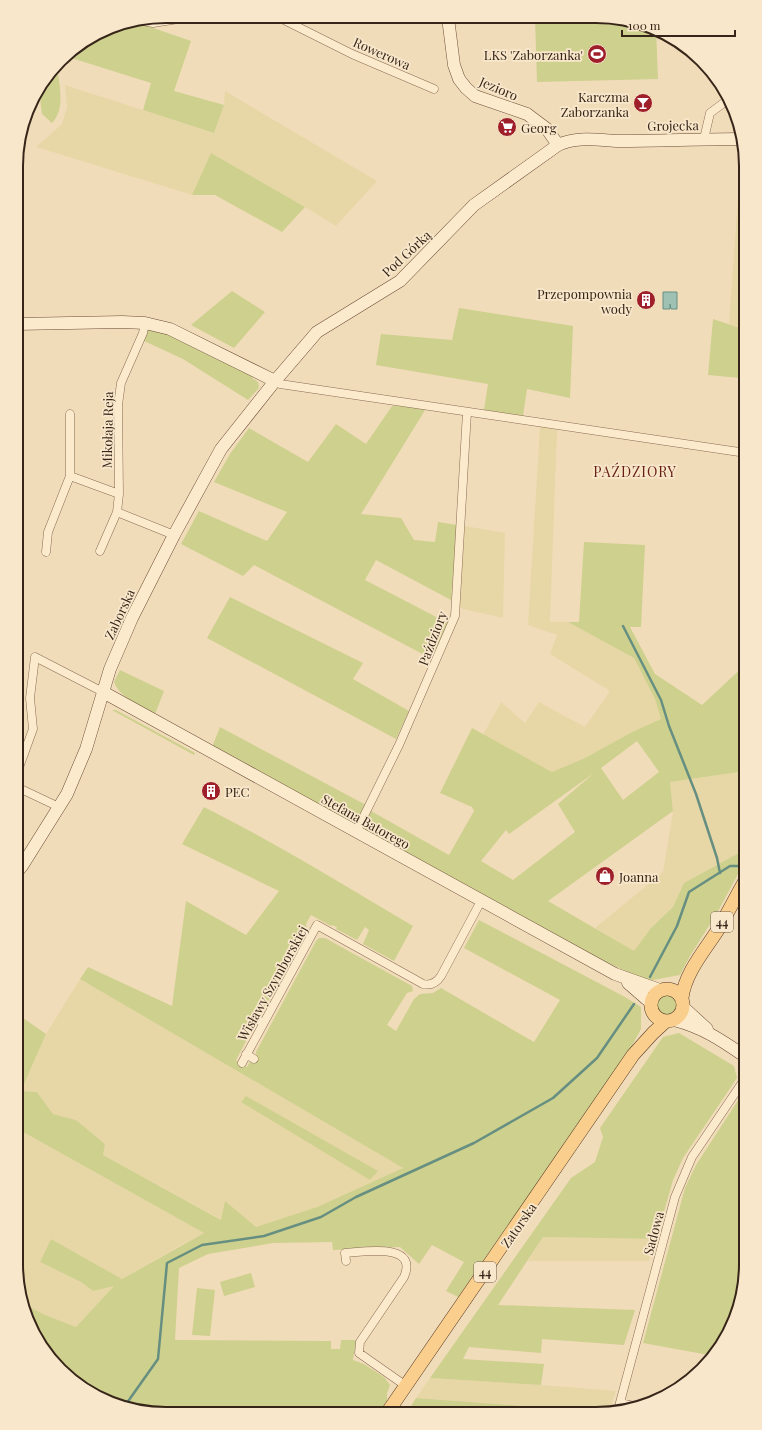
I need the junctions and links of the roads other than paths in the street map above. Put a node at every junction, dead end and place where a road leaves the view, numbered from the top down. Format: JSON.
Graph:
{"nodes":[{"id":1,"x":290,"y":23,"type":"edge"},
{"id":2,"x":449,"y":23,"type":"edge"},
{"id":3,"x":434,"y":89,"type":"dead end"},
{"id":4,"x":724,"y":103,"type":"edge"},
{"id":5,"x":704,"y":139,"type":"junction"},
{"id":6,"x":736,"y":139,"type":"edge"},
{"id":7,"x":558,"y":145,"type":"junction"},
{"id":8,"x":145,"y":323,"type":"junction"},
{"id":9,"x":23,"y":324,"type":"edge"},
{"id":10,"x":275,"y":381,"type":"junction"},
{"id":11,"x":467,"y":412,"type":"junction"},
{"id":12,"x":70,"y":414,"type":"dead end"},
{"id":13,"x":739,"y":452,"type":"edge"},
{"id":14,"x":70,"y":476,"type":"junction"},
{"id":15,"x":118,"y":494,"type":"junction"},
{"id":16,"x":117,"y":512,"type":"junction"},
{"id":17,"x":174,"y":535,"type":"junction"},
{"id":18,"x":100,"y":551,"type":"dead end"},
{"id":19,"x":46,"y":552,"type":"dead end"},
{"id":20,"x":103,"y":692,"type":"junction"},
{"id":21,"x":23,"y":746,"type":"edge"},
{"id":22,"x":23,"y":793,"type":"edge"},
{"id":23,"x":59,"y":807,"type":"junction"},
{"id":24,"x":356,"y":832,"type":"junction"},
{"id":25,"x":23,"y":864,"type":"edge"},
{"id":26,"x":739,"y":892,"type":"edge"},
{"id":27,"x":482,"y":901,"type":"junction"},
{"id":28,"x":696,"y":963,"type":"junction"},
{"id":29,"x":616,"y":974,"type":"junction"},
{"id":30,"x":664,"y":989,"type":"junction"},
{"id":31,"x":683,"y":1002,"type":"junction"},
{"id":32,"x":651,"y":1007,"type":"junction"},
{"id":33,"x":255,"y":1018,"type":"dead end"},
{"id":34,"x":670,"y":1021,"type":"junction"},
{"id":35,"x":263,"y":1023,"type":"junction"},
{"id":36,"x":712,"y":1034,"type":"junction"},
{"id":37,"x":739,"y":1052,"type":"edge"},
{"id":38,"x":633,"y":1055,"type":"junction"},
{"id":39,"x":242,"y":1063,"type":"dead end"},
{"id":40,"x":739,"y":1087,"type":"edge"},
{"id":41,"x":346,"y":1261,"type":"dead end"},
{"id":42,"x":406,"y":1386,"type":"junction"},
{"id":43,"x":620,"y":1405,"type":"edge"},
{"id":44,"x":391,"y":1407,"type":"edge"}],
"edges":[{"from":1,"to":3,"type":"street","name":"Rowerowa"},
{"from":2,"to":7,"type":"street","name":"Jezioro"},
{"from":4,"to":5,"type":"street"},
{"from":5,"to":6,"type":"street","name":"Grojecka"},
{"from":5,"to":7,"type":"street","name":"Grojecka"},
{"from":7,"to":10,"type":"street","name":"Pod Górką"},
{"from":8,"to":9,"type":"street"},
{"from":8,"to":10,"type":"street"},
{"from":8,"to":15,"type":"street","name":"Mikołaja Reja"},
{"from":10,"to":11,"type":"street"},
{"from":10,"to":17,"type":"street","name":"Zaborska"},
{"from":11,"to":13,"type":"street"},
{"from":11,"to":24,"type":"street","name":"Paździory"},
{"from":12,"to":14,"type":"street"},
{"from":14,"to":15,"type":"street","name":"Mikołaja Reja"},
{"from":14,"to":19,"type":"street"},
{"from":15,"to":16,"type":"street","name":"Mikołaja Reja"},
{"from":16,"to":17,"type":"street"},
{"from":16,"to":18,"type":"street","name":"Mikołaja Reja"},
{"from":17,"to":20,"type":"street","name":"Zaborska"},
{"from":20,"to":21,"type":"street"},
{"from":20,"to":23,"type":"street","name":"Zaborska"},
{"from":20,"to":24,"type":"street","name":"Stefana Batorego"},
{"from":22,"to":23,"type":"street"},
{"from":23,"to":25,"type":"street","name":"Zaborska"},
{"from":24,"to":27,"type":"street","name":"Stefana Batorego"},
{"from":26,"to":28,"type":"main road","number":"44"},
{"from":27,"to":29,"type":"street","name":"Stefana Batorego"},
{"from":27,"to":35,"type":"street","name":"Wisławy Szymborskiej"},
{"from":28,"to":30,"type":"main road","number":"44"},
{"from":28,"to":31,"type":"main road","number":"44"},
{"from":29,"to":30,"type":"street","name":"Stefana Batorego"},
{"from":29,"to":32,"type":"street","name":"Stefana Batorego"},
{"from":30,"to":31,"type":"main road"},
{"from":30,"to":32,"type":"main road","number":"44"},
{"from":31,"to":34,"type":"main road","number":"44"},
{"from":31,"to":36,"type":"street"},
{"from":32,"to":34,"type":"main road"},
{"from":32,"to":38,"type":"main road","name":"Zatorska","number":"44"},
{"from":33,"to":35,"type":"street"},
{"from":34,"to":36,"type":"street"},
{"from":34,"to":38,"type":"main road","name":"Zatorska","number":"44"},
{"from":35,"to":39,"type":"street","name":"Wisławy Szymborskiej"},
{"from":36,"to":37,"type":"street"},
{"from":38,"to":42,"type":"main road","name":"Zatorska","number":"44"},
{"from":40,"to":43,"type":"street","name":"Sadowa"},
{"from":41,"to":42,"type":"street"},
{"from":42,"to":44,"type":"main road","name":"Zatorska","number":"44"}]}
